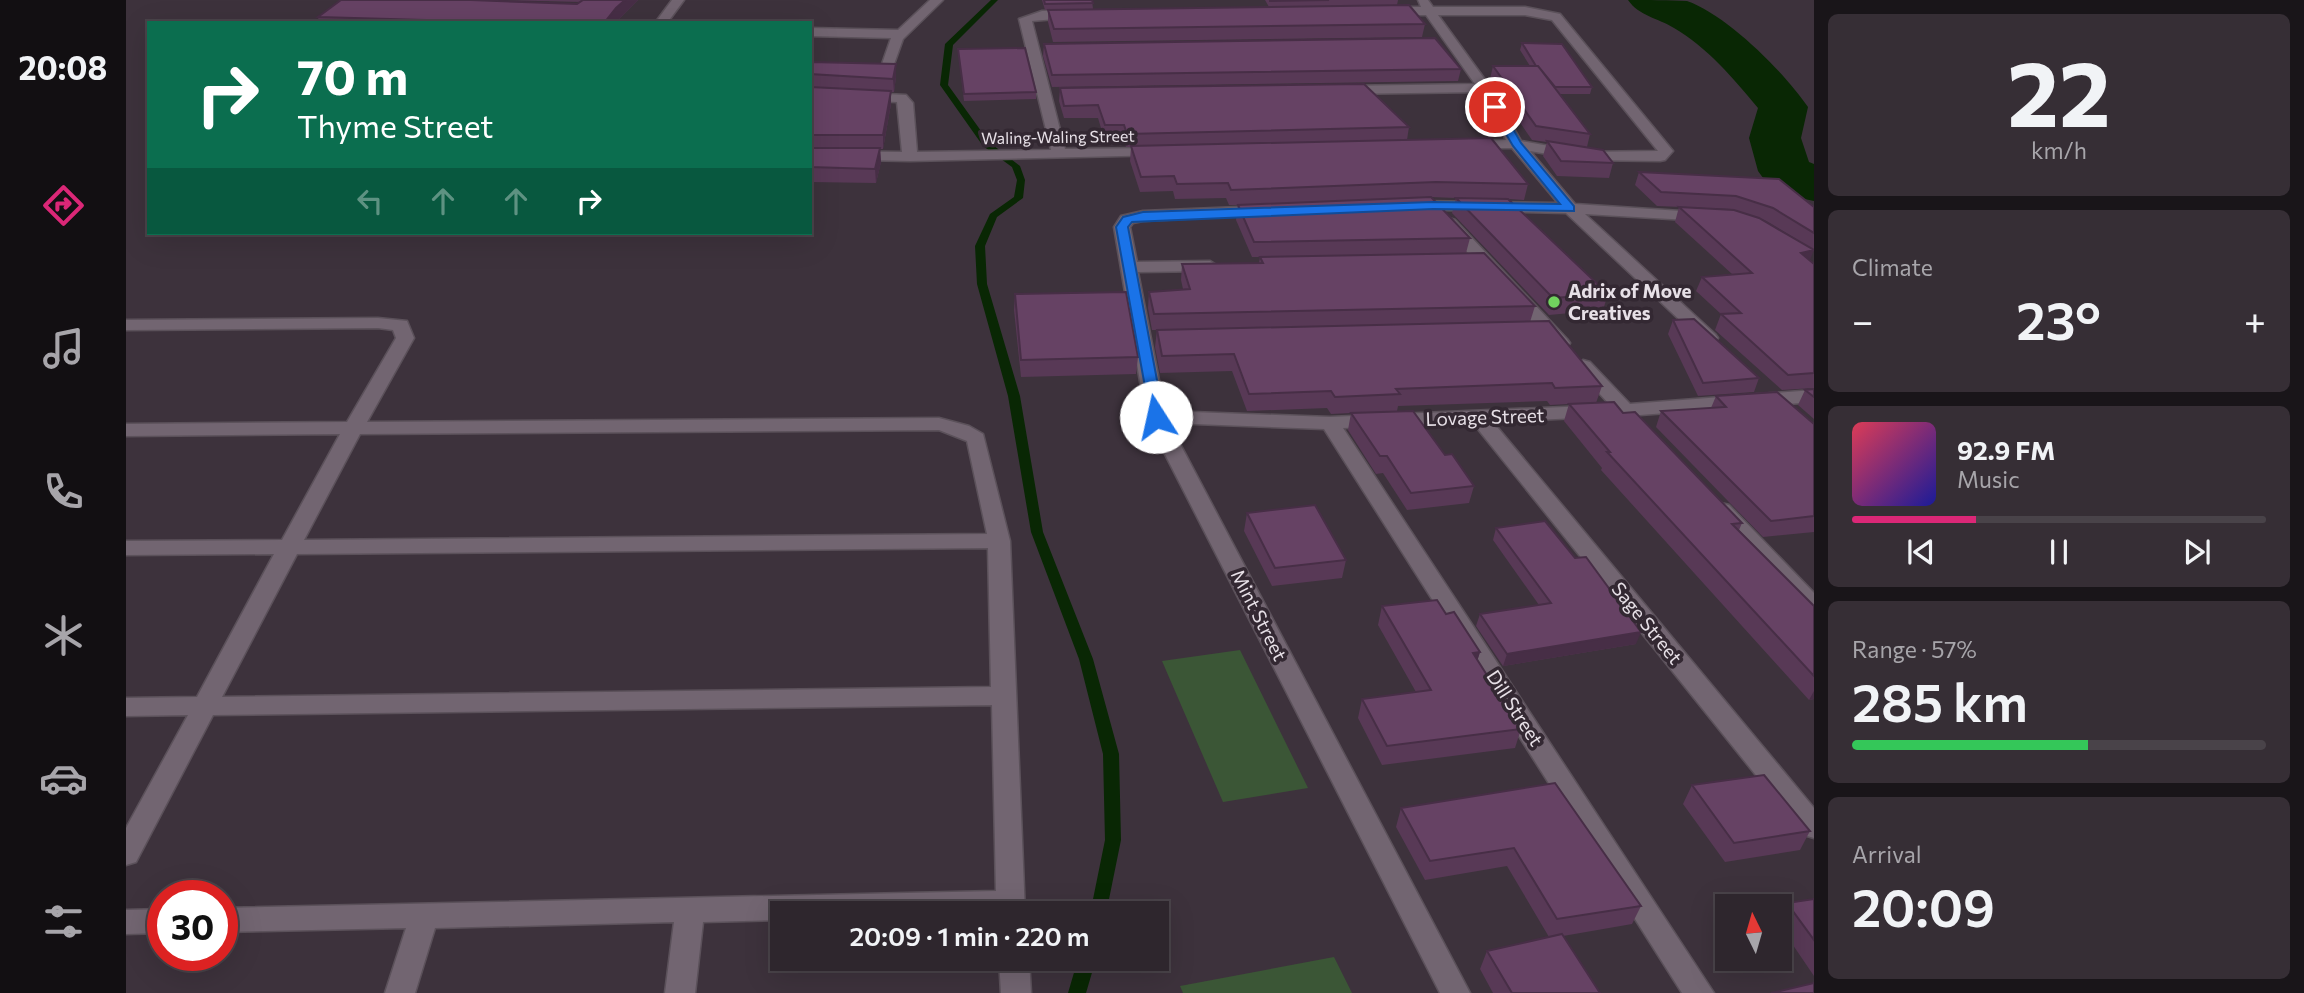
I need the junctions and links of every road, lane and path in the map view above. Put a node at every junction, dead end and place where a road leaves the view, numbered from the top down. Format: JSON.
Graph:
{"nodes":[{"id":1,"x":678,"y":0,"type":"edge"},
{"id":2,"x":937,"y":0,"type":"edge"},
{"id":3,"x":1425,"y":5,"type":"edge"},
{"id":4,"x":1374,"y":11,"type":"edge"},
{"id":5,"x":1083,"y":14,"type":"edge"},
{"id":6,"x":662,"y":21,"type":"edge"},
{"id":7,"x":812,"y":32,"type":"edge"},
{"id":8,"x":901,"y":34,"type":"junction"},
{"id":9,"x":888,"y":64,"type":"edge"},
{"id":10,"x":1484,"y":88,"type":"junction"},
{"id":11,"x":1333,"y":90,"type":"edge"},
{"id":12,"x":812,"y":94,"type":"edge"},
{"id":13,"x":1517,"y":144,"type":"junction"},
{"id":14,"x":1447,"y":146,"type":"edge"},
{"id":15,"x":1170,"y":152,"type":"edge"},
{"id":16,"x":1059,"y":154,"type":"junction"},
{"id":17,"x":812,"y":155,"type":"edge"},
{"id":18,"x":910,"y":157,"type":"junction"},
{"id":19,"x":1433,"y":205,"type":"junction"},
{"id":20,"x":1392,"y":206,"type":"edge"},
{"id":21,"x":1570,"y":208,"type":"junction"},
{"id":22,"x":1281,"y":211,"type":"edge"},
{"id":23,"x":1717,"y":217,"type":"edge"},
{"id":24,"x":1485,"y":261,"type":"junction"},
{"id":25,"x":1458,"y":262,"type":"edge"},
{"id":26,"x":1225,"y":266,"type":"edge"},
{"id":27,"x":1129,"y":267,"type":"junction"},
{"id":28,"x":126,"y":325,"type":"edge"},
{"id":29,"x":1522,"y":330,"type":"edge"},
{"id":30,"x":1549,"y":330,"type":"junction"},
{"id":31,"x":1717,"y":345,"type":"edge"},
{"id":32,"x":1757,"y":382,"type":"edge"},
{"id":33,"x":1814,"y":396,"type":"edge"},
{"id":34,"x":1777,"y":400,"type":"junction"},
{"id":35,"x":1625,"y":410,"type":"junction"},
{"id":36,"x":1156,"y":417,"type":"junction"},
{"id":37,"x":1795,"y":417,"type":"edge"},
{"id":38,"x":1480,"y":418,"type":"junction"},
{"id":39,"x":1330,"y":423,"type":"junction"},
{"id":40,"x":351,"y":429,"type":"junction"},
{"id":41,"x":126,"y":430,"type":"edge"},
{"id":42,"x":1644,"y":430,"type":"edge"},
{"id":43,"x":1710,"y":499,"type":"edge"},
{"id":44,"x":999,"y":541,"type":"junction"},
{"id":45,"x":289,"y":545,"type":"junction"},
{"id":46,"x":126,"y":548,"type":"edge"},
{"id":47,"x":1814,"y":607,"type":"edge"},
{"id":48,"x":1004,"y":696,"type":"junction"},
{"id":49,"x":207,"y":706,"type":"junction"},
{"id":50,"x":126,"y":707,"type":"edge"},
{"id":51,"x":1814,"y":827,"type":"edge"},
{"id":52,"x":126,"y":854,"type":"edge"},
{"id":53,"x":1010,"y":901,"type":"edge"},
{"id":54,"x":690,"y":910,"type":"junction"},
{"id":55,"x":770,"y":910,"type":"edge"},
{"id":56,"x":424,"y":916,"type":"junction"},
{"id":57,"x":238,"y":920,"type":"edge"},
{"id":58,"x":147,"y":921,"type":"edge"},
{"id":59,"x":126,"y":922,"type":"edge"},
{"id":60,"x":1015,"y":971,"type":"edge"},
{"id":61,"x":400,"y":993,"type":"edge"},
{"id":62,"x":680,"y":993,"type":"edge"},
{"id":63,"x":1016,"y":993,"type":"edge"},
{"id":64,"x":1455,"y":993,"type":"edge"},
{"id":65,"x":1699,"y":993,"type":"edge"}],
"edges":[{"from":1,"to":6,"type":"street"},
{"from":2,"to":8,"type":"street"},
{"from":3,"to":4,"type":"street"},
{"from":3,"to":10,"type":"street"},
{"from":3,"to":13,"type":"street"},
{"from":5,"to":16,"type":"street"},
{"from":7,"to":8,"type":"street"},
{"from":8,"to":9,"type":"street"},
{"from":10,"to":11,"type":"street"},
{"from":10,"to":13,"type":"street"},
{"from":12,"to":18,"type":"street"},
{"from":13,"to":14,"type":"street"},
{"from":13,"to":21,"type":"street"},
{"from":15,"to":16,"type":"street","name":"Waling-Waling Street"},
{"from":16,"to":18,"type":"street","name":"Waling-Waling Street"},
{"from":17,"to":18,"type":"street","name":"Waling-Waling Street"},
{"from":19,"to":20,"type":"street"},
{"from":19,"to":21,"type":"street"},
{"from":19,"to":24,"type":"street"},
{"from":21,"to":23,"type":"street"},
{"from":21,"to":31,"type":"street"},
{"from":22,"to":27,"type":"street","name":"Mint Street"},
{"from":24,"to":25,"type":"street"},
{"from":24,"to":30,"type":"street"},
{"from":26,"to":27,"type":"street"},
{"from":27,"to":36,"type":"street","name":"Mint Street"},
{"from":28,"to":40,"type":"street"},
{"from":29,"to":30,"type":"street"},
{"from":30,"to":35,"type":"street"},
{"from":32,"to":34,"type":"street"},
{"from":33,"to":34,"type":"street","name":"Lovage Street"},
{"from":34,"to":35,"type":"street","name":"Lovage Street"},
{"from":34,"to":37,"type":"street"},
{"from":35,"to":38,"type":"street","name":"Lovage Street"},
{"from":35,"to":42,"type":"street"},
{"from":36,"to":39,"type":"street","name":"Lovage Street"},
{"from":36,"to":64,"type":"street","name":"Mint Street"},
{"from":38,"to":39,"type":"street","name":"Lovage Street"},
{"from":38,"to":51,"type":"street","name":"Sage Street"},
{"from":39,"to":65,"type":"street","name":"Dill Street"},
{"from":40,"to":41,"type":"street"},
{"from":40,"to":44,"type":"street"},
{"from":40,"to":45,"type":"street"},
{"from":43,"to":47,"type":"street"},
{"from":44,"to":45,"type":"street"},
{"from":44,"to":48,"type":"street"},
{"from":45,"to":46,"type":"street"},
{"from":45,"to":49,"type":"street"},
{"from":48,"to":49,"type":"street"},
{"from":48,"to":53,"type":"street"},
{"from":49,"to":50,"type":"street"},
{"from":49,"to":52,"type":"street"},
{"from":54,"to":55,"type":"street"},
{"from":54,"to":56,"type":"street"},
{"from":54,"to":62,"type":"street"},
{"from":56,"to":57,"type":"street"},
{"from":56,"to":61,"type":"street"},
{"from":58,"to":59,"type":"street"},
{"from":60,"to":63,"type":"street"}]}
